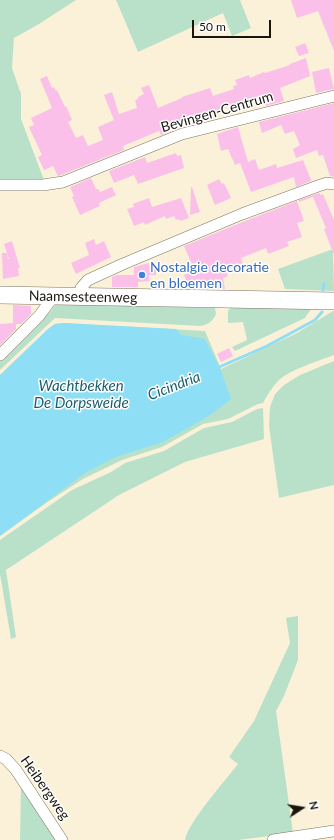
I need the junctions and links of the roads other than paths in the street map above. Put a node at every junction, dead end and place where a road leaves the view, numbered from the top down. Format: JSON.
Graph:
{"nodes":[{"id":1,"x":334,"y":96,"type":"edge"},
{"id":2,"x":0,"y":184,"type":"edge"},
{"id":3,"x":334,"y":184,"type":"edge"},
{"id":4,"x":0,"y":295,"type":"edge"},
{"id":5,"x":54,"y":296,"type":"junction"},
{"id":6,"x":80,"y":296,"type":"junction"},
{"id":7,"x":334,"y":301,"type":"edge"},
{"id":8,"x":0,"y":355,"type":"edge"},
{"id":9,"x":0,"y":756,"type":"edge"},
{"id":10,"x":334,"y":831,"type":"edge"},
{"id":11,"x":62,"y":840,"type":"edge"},
{"id":12,"x":273,"y":840,"type":"edge"}],
"edges":[{"from":1,"to":2,"type":"street","name":"Bevingen-Centrum"},
{"from":3,"to":6,"type":"street"},
{"from":4,"to":5,"type":"main road","name":"Naamsesteenweg"},
{"from":5,"to":6,"type":"main road","name":"Naamsesteenweg"},
{"from":5,"to":8,"type":"street"},
{"from":6,"to":7,"type":"main road","name":"Naamsesteenweg"},
{"from":9,"to":11,"type":"street","name":"Heibergweg"},
{"from":10,"to":12,"type":"street"}]}
